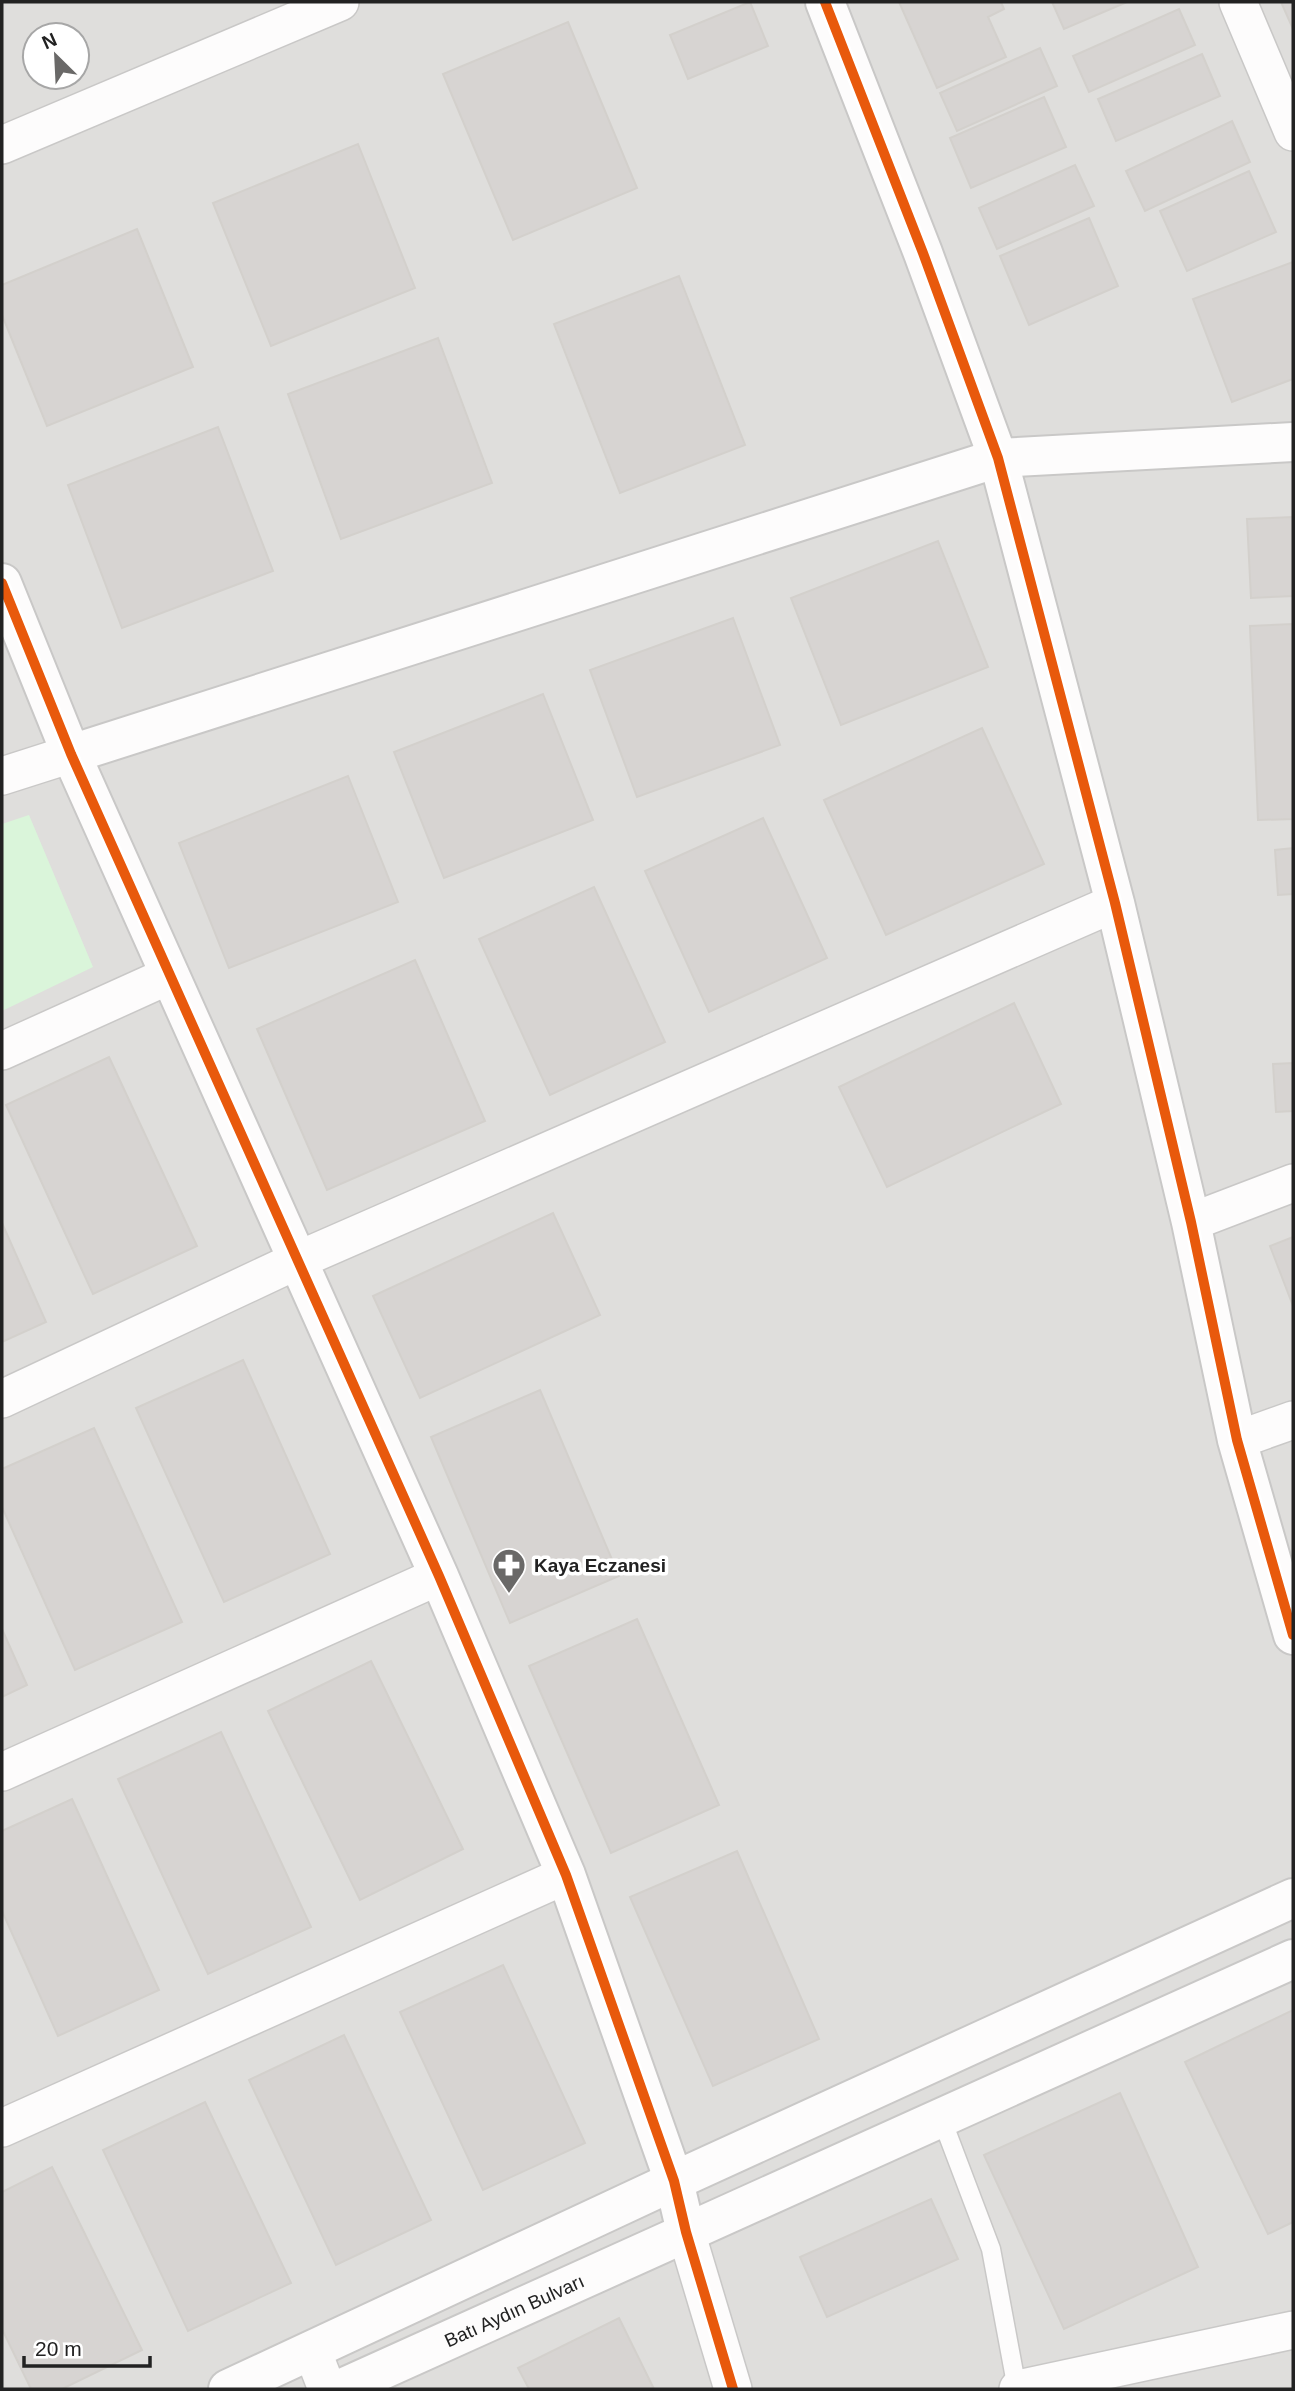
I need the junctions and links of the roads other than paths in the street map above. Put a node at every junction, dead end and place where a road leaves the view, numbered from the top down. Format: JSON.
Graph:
{"nodes":[{"id":1,"x":340,"y":2,"type":"edge"},
{"id":2,"x":825,"y":2,"type":"edge"},
{"id":3,"x":1238,"y":2,"type":"edge"},
{"id":4,"x":1293,"y":132,"type":"edge"},
{"id":5,"x":2,"y":145,"type":"edge"},
{"id":6,"x":1293,"y":442,"type":"edge"},
{"id":7,"x":998,"y":458,"type":"junction"},
{"id":8,"x":2,"y":583,"type":"edge"},
{"id":9,"x":71,"y":754,"type":"junction"},
{"id":10,"x":2,"y":776,"type":"edge"},
{"id":11,"x":1115,"y":903,"type":"junction"},
{"id":12,"x":170,"y":975,"type":"junction"},
{"id":13,"x":2,"y":1051,"type":"edge"},
{"id":14,"x":1293,"y":1183,"type":"edge"},
{"id":15,"x":1191,"y":1222,"type":"junction"},
{"id":16,"x":296,"y":1261,"type":"junction"},
{"id":17,"x":2,"y":1399,"type":"edge"},
{"id":18,"x":1293,"y":1420,"type":"edge"},
{"id":19,"x":1237,"y":1440,"type":"junction"},
{"id":20,"x":439,"y":1576,"type":"junction"},
{"id":21,"x":1293,"y":1634,"type":"edge"},
{"id":22,"x":2,"y":1772,"type":"edge"},
{"id":23,"x":565,"y":1875,"type":"junction"},
{"id":24,"x":1293,"y":1898,"type":"edge"},
{"id":25,"x":1293,"y":1959,"type":"edge"},
{"id":26,"x":941,"y":2116,"type":"junction"},
{"id":27,"x":2,"y":2128,"type":"edge"},
{"id":28,"x":674,"y":2181,"type":"junction"},
{"id":29,"x":686,"y":2232,"type":"junction"},
{"id":30,"x":1293,"y":2330,"type":"edge"},
{"id":31,"x":312,"y":2350,"type":"junction"},
{"id":32,"x":228,"y":2389,"type":"edge"},
{"id":33,"x":327,"y":2389,"type":"edge"},
{"id":34,"x":340,"y":2389,"type":"edge"},
{"id":35,"x":733,"y":2389,"type":"edge"},
{"id":36,"x":1018,"y":2389,"type":"edge"}],
"edges":[{"from":1,"to":5,"type":"street"},
{"from":2,"to":7,"type":"street"},
{"from":3,"to":4,"type":"street"},
{"from":6,"to":7,"type":"street"},
{"from":7,"to":9,"type":"street"},
{"from":7,"to":11,"type":"street"},
{"from":8,"to":9,"type":"street"},
{"from":9,"to":10,"type":"street"},
{"from":9,"to":12,"type":"street"},
{"from":11,"to":15,"type":"street"},
{"from":11,"to":16,"type":"street"},
{"from":12,"to":13,"type":"street"},
{"from":12,"to":16,"type":"street"},
{"from":14,"to":15,"type":"street"},
{"from":15,"to":19,"type":"street"},
{"from":16,"to":17,"type":"street"},
{"from":16,"to":20,"type":"street"},
{"from":18,"to":19,"type":"street"},
{"from":19,"to":21,"type":"street"},
{"from":20,"to":22,"type":"street"},
{"from":20,"to":23,"type":"street"},
{"from":23,"to":27,"type":"street"},
{"from":23,"to":28,"type":"street"},
{"from":24,"to":28,"type":"street"},
{"from":25,"to":26,"type":"street","name":"Batı Aydın Bulvarı"},
{"from":26,"to":29,"type":"street","name":"Batı Aydın Bulvarı"},
{"from":26,"to":36,"type":"lane"},
{"from":28,"to":29,"type":"street"},
{"from":28,"to":31,"type":"street"},
{"from":29,"to":34,"type":"street","name":"Batı Aydın Bulvarı"},
{"from":29,"to":35,"type":"street"},
{"from":30,"to":36,"type":"street"},
{"from":31,"to":32,"type":"street"},
{"from":31,"to":33,"type":"street"}]}
